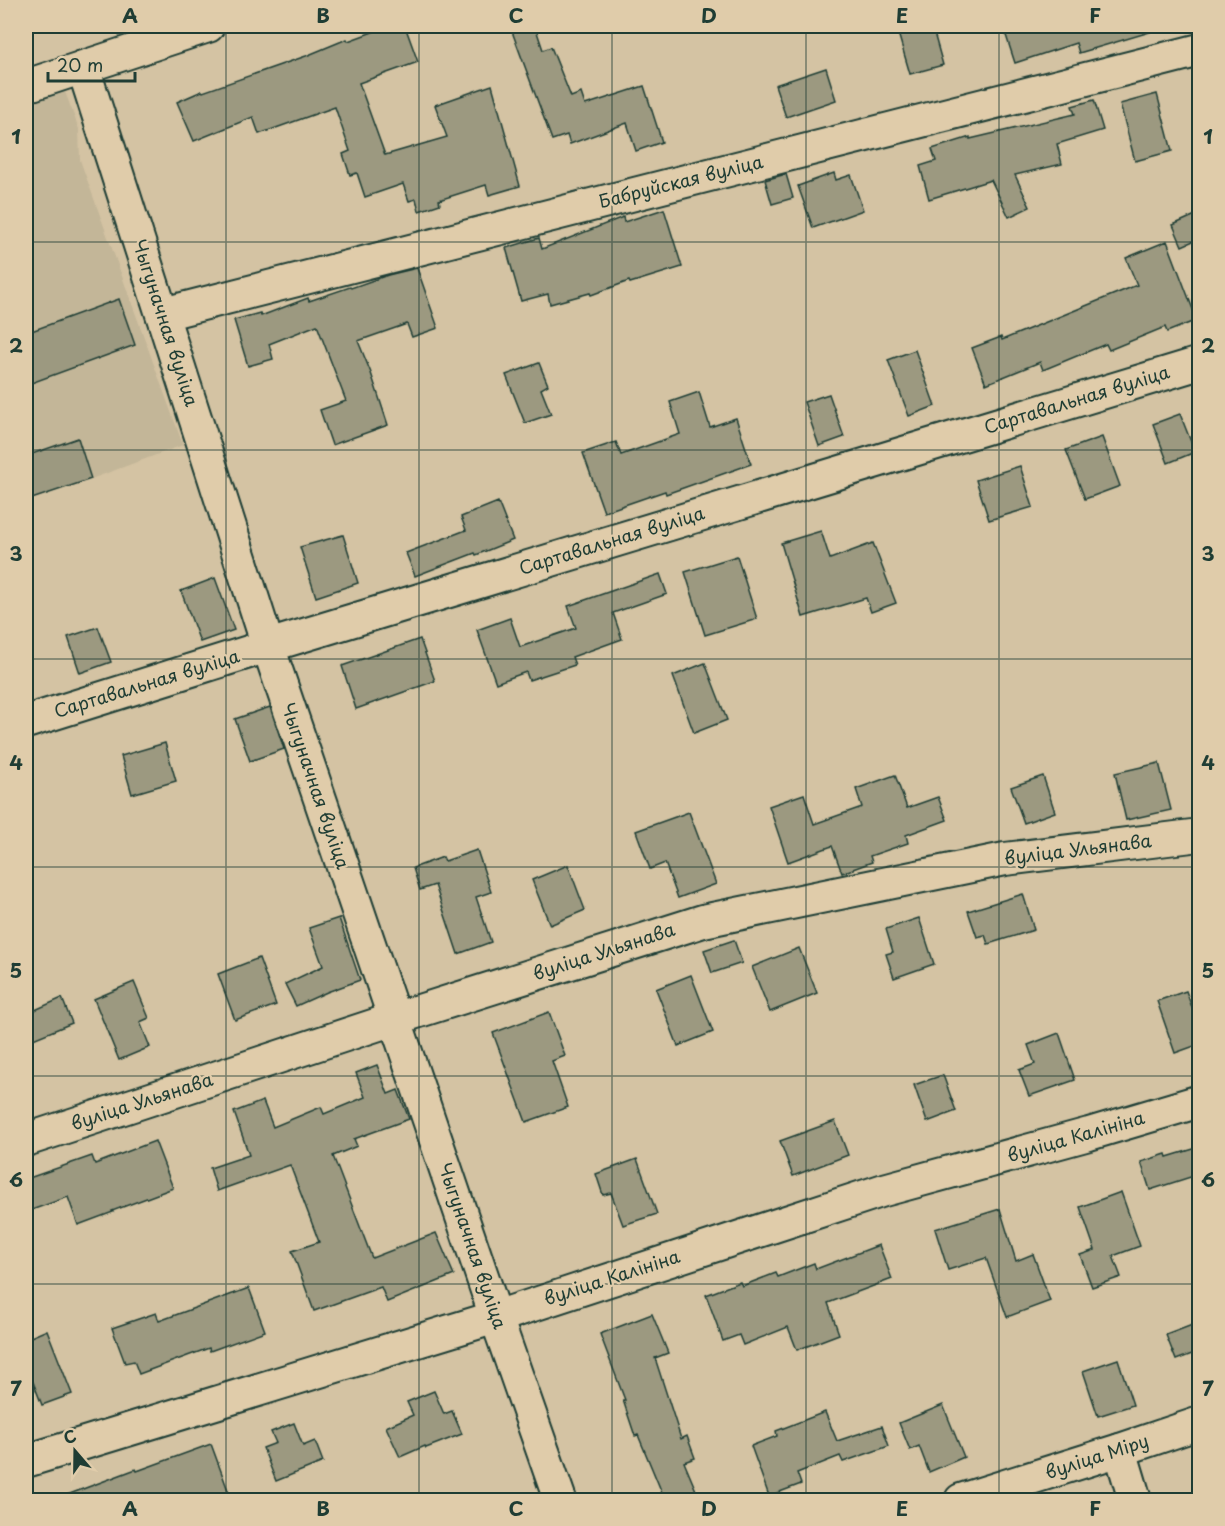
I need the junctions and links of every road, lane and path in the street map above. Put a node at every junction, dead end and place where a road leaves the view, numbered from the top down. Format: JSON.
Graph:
{"nodes":[{"id":1,"x":207,"y":26,"type":"edge"},
{"id":2,"x":1200,"y":50,"type":"edge"},
{"id":3,"x":83,"y":67,"type":"junction"},
{"id":4,"x":26,"y":86,"type":"edge"},
{"id":5,"x":163,"y":314,"type":"junction"},
{"id":6,"x":1200,"y":363,"type":"edge"},
{"id":7,"x":268,"y":646,"type":"junction"},
{"id":8,"x":26,"y":722,"type":"edge"},
{"id":9,"x":1200,"y":835,"type":"edge"},
{"id":10,"x":394,"y":1018,"type":"junction"},
{"id":11,"x":1200,"y":1101,"type":"edge"},
{"id":12,"x":26,"y":1140,"type":"edge"},
{"id":13,"x":496,"y":1317,"type":"junction"},
{"id":14,"x":1200,"y":1423,"type":"edge"},
{"id":15,"x":1120,"y":1450,"type":"junction"},
{"id":16,"x":26,"y":1461,"type":"edge"},
{"id":17,"x":560,"y":1500,"type":"edge"},
{"id":18,"x":961,"y":1500,"type":"edge"},
{"id":19,"x":1135,"y":1500,"type":"edge"}],
"edges":[{"from":1,"to":3,"type":"street"},
{"from":2,"to":5,"type":"street","name":"Бабруйская вуліца"},
{"from":3,"to":4,"type":"street"},
{"from":3,"to":5,"type":"street","name":"Чыгуначная вуліца"},
{"from":5,"to":7,"type":"street","name":"Чыгуначная вуліца"},
{"from":6,"to":7,"type":"street","name":"Сартавальная вуліца"},
{"from":7,"to":8,"type":"street","name":"Сартавальная вуліца"},
{"from":7,"to":10,"type":"street","name":"Чыгуначная вуліца"},
{"from":9,"to":10,"type":"street","name":"вуліца Ульянава"},
{"from":10,"to":12,"type":"street","name":"вуліца Ульянава"},
{"from":10,"to":13,"type":"street","name":"Чыгуначная вуліца"},
{"from":11,"to":13,"type":"street","name":"вуліца Калініна"},
{"from":13,"to":16,"type":"street","name":"вуліца Калініна"},
{"from":13,"to":17,"type":"street","name":"Чыгуначная вуліца"},
{"from":14,"to":15,"type":"street","name":"вуліца Міру"},
{"from":15,"to":18,"type":"street","name":"вуліца Міру"},
{"from":15,"to":19,"type":"street"}]}
